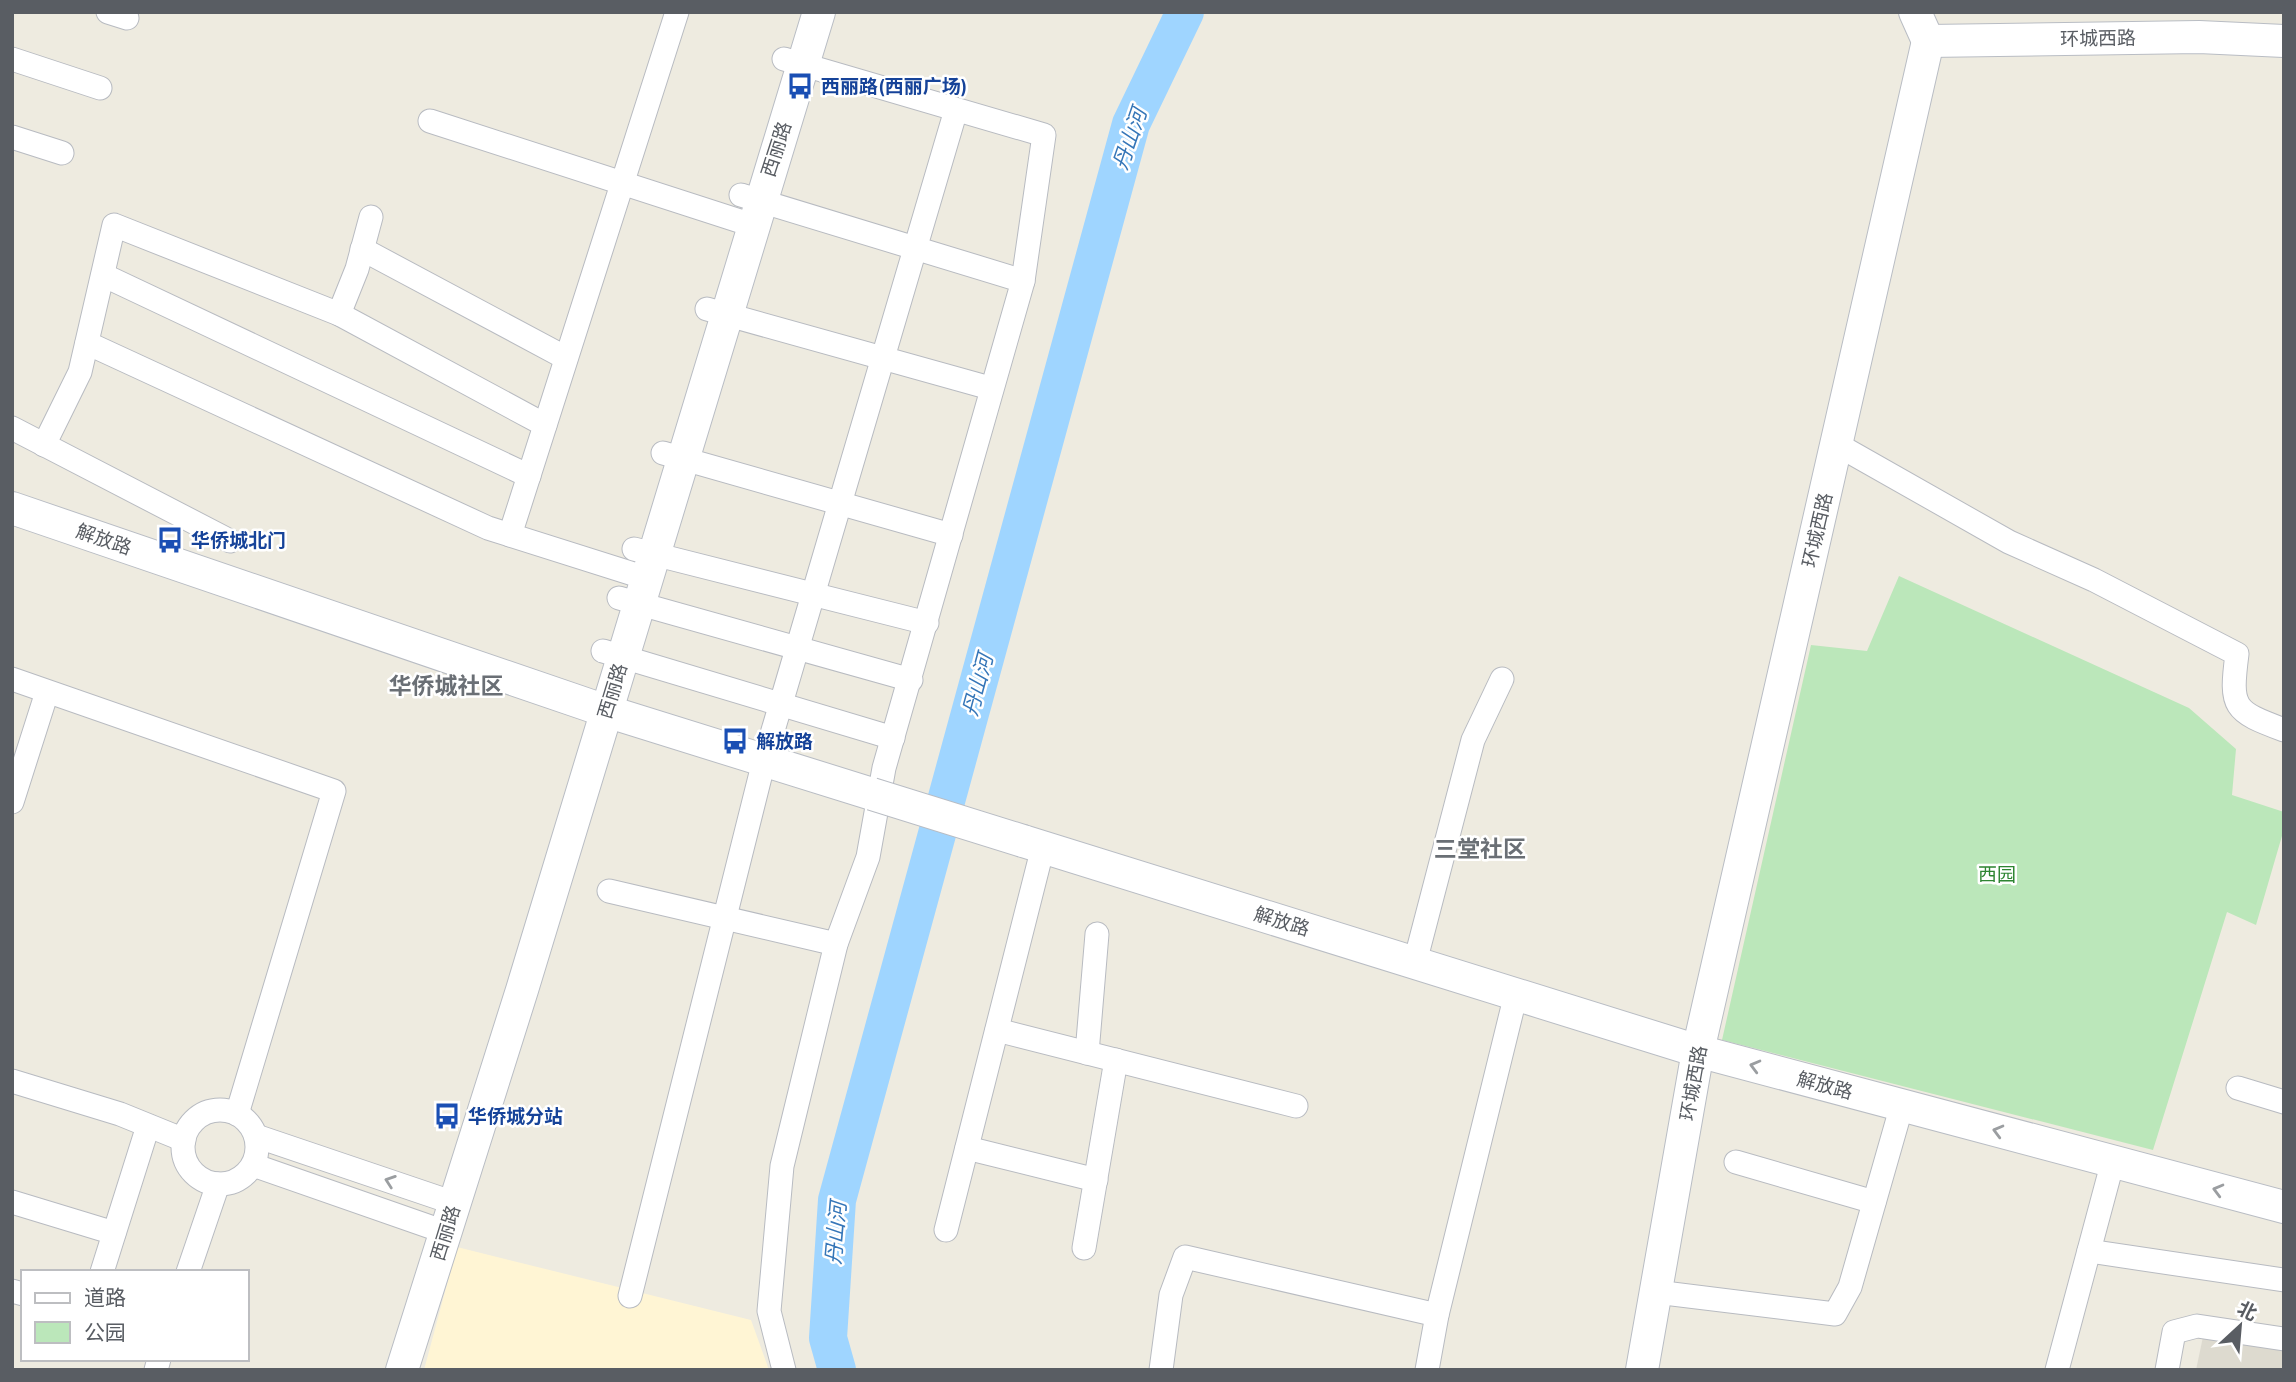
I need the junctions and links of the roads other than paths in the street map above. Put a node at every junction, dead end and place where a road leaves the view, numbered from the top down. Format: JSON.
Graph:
{"nodes":[{"id":1,"x":677,"y":12,"type":"edge"},
{"id":2,"x":799,"y":12,"type":"edge"},
{"id":3,"x":819,"y":12,"type":"edge"},
{"id":4,"x":1915,"y":12,"type":"edge"},
{"id":5,"x":1928,"y":41,"type":"junction"},
{"id":6,"x":2284,"y":41,"type":"edge"},
{"id":7,"x":12,"y":59,"type":"edge"},
{"id":8,"x":793,"y":62,"type":"junction"},
{"id":9,"x":100,"y":88,"type":"dead end"},
{"id":10,"x":956,"y":110,"type":"junction"},
{"id":11,"x":430,"y":121,"type":"dead end"},
{"id":12,"x":12,"y":137,"type":"edge"},
{"id":13,"x":62,"y":153,"type":"dead end"},
{"id":14,"x":622,"y":183,"type":"junction"},
{"id":15,"x":747,"y":210,"type":"junction"},
{"id":16,"x":371,"y":217,"type":"dead end"},
{"id":17,"x":915,"y":248,"type":"junction"},
{"id":18,"x":362,"y":249,"type":"junction"},
{"id":19,"x":103,"y":275,"type":"junction"},
{"id":20,"x":1023,"y":281,"type":"junction"},
{"id":21,"x":716,"y":311,"type":"junction"},
{"id":22,"x":339,"y":314,"type":"junction"},
{"id":23,"x":87,"y":343,"type":"junction"},
{"id":24,"x":566,"y":358,"type":"junction"},
{"id":25,"x":883,"y":358,"type":"junction"},
{"id":26,"x":990,"y":388,"type":"junction"},
{"id":27,"x":545,"y":425,"type":"junction"},
{"id":28,"x":12,"y":428,"type":"edge"},
{"id":29,"x":1836,"y":444,"type":"junction"},
{"id":30,"x":44,"y":445,"type":"junction"},
{"id":31,"x":672,"y":456,"type":"junction"},
{"id":32,"x":529,"y":477,"type":"junction"},
{"id":33,"x":840,"y":504,"type":"junction"},
{"id":34,"x":12,"y":508,"type":"edge"},
{"id":35,"x":510,"y":535,"type":"junction"},
{"id":36,"x":951,"y":535,"type":"junction"},
{"id":37,"x":230,"y":541,"type":"dead end"},
{"id":38,"x":636,"y":575,"type":"junction"},
{"id":39,"x":813,"y":594,"type":"junction"},
{"id":40,"x":927,"y":623,"type":"junction"},
{"id":41,"x":797,"y":648,"type":"junction"},
{"id":42,"x":613,"y":654,"type":"junction"},
{"id":43,"x":12,"y":679,"type":"edge"},
{"id":44,"x":1502,"y":679,"type":"dead end"},
{"id":45,"x":911,"y":680,"type":"junction"},
{"id":46,"x":47,"y":692,"type":"junction"},
{"id":47,"x":780,"y":705,"type":"junction"},
{"id":48,"x":596,"y":708,"type":"junction"},
{"id":49,"x":2284,"y":730,"type":"edge"},
{"id":50,"x":893,"y":738,"type":"junction"},
{"id":51,"x":764,"y":761,"type":"junction"},
{"id":52,"x":12,"y":802,"type":"edge"},
{"id":53,"x":1033,"y":844,"type":"junction"},
{"id":54,"x":609,"y":891,"type":"dead end"},
{"id":55,"x":724,"y":918,"type":"junction"},
{"id":56,"x":1097,"y":934,"type":"dead end"},
{"id":57,"x":836,"y":944,"type":"junction"},
{"id":58,"x":1415,"y":962,"type":"junction"},
{"id":59,"x":1517,"y":994,"type":"junction"},
{"id":60,"x":996,"y":1030,"type":"junction"},
{"id":61,"x":1698,"y":1051,"type":"junction"},
{"id":62,"x":1087,"y":1053,"type":"junction"},
{"id":63,"x":1116,"y":1060,"type":"junction"},
{"id":64,"x":12,"y":1081,"type":"edge"},
{"id":65,"x":2238,"y":1088,"type":"dead end"},
{"id":66,"x":2284,"y":1102,"type":"edge"},
{"id":67,"x":1902,"y":1105,"type":"junction"},
{"id":68,"x":1296,"y":1106,"type":"dead end"},
{"id":69,"x":237,"y":1114,"type":"junction"},
{"id":70,"x":148,"y":1126,"type":"junction"},
{"id":71,"x":256,"y":1136,"type":"junction"},
{"id":72,"x":184,"y":1140,"type":"junction"},
{"id":73,"x":967,"y":1148,"type":"junction"},
{"id":74,"x":2113,"y":1161,"type":"junction"},
{"id":75,"x":1736,"y":1162,"type":"dead end"},
{"id":76,"x":253,"y":1165,"type":"junction"},
{"id":77,"x":1096,"y":1180,"type":"junction"},
{"id":78,"x":218,"y":1184,"type":"junction"},
{"id":79,"x":12,"y":1202,"type":"edge"},
{"id":80,"x":1874,"y":1202,"type":"junction"},
{"id":81,"x":2284,"y":1207,"type":"edge"},
{"id":82,"x":441,"y":1215,"type":"junction"},
{"id":83,"x":946,"y":1230,"type":"dead end"},
{"id":84,"x":114,"y":1233,"type":"junction"},
{"id":85,"x":1084,"y":1248,"type":"dead end"},
{"id":86,"x":2089,"y":1251,"type":"junction"},
{"id":87,"x":103,"y":1270,"type":"edge"},
{"id":88,"x":189,"y":1270,"type":"edge"},
{"id":89,"x":2284,"y":1280,"type":"edge"},
{"id":90,"x":1656,"y":1292,"type":"junction"},
{"id":91,"x":630,"y":1296,"type":"dead end"},
{"id":92,"x":1437,"y":1315,"type":"junction"},
{"id":93,"x":2284,"y":1339,"type":"edge"},
{"id":94,"x":384,"y":1370,"type":"edge"},
{"id":95,"x":402,"y":1370,"type":"edge"},
{"id":96,"x":784,"y":1370,"type":"edge"},
{"id":97,"x":1161,"y":1370,"type":"edge"},
{"id":98,"x":1427,"y":1370,"type":"edge"},
{"id":99,"x":1642,"y":1370,"type":"edge"},
{"id":100,"x":2057,"y":1370,"type":"edge"},
{"id":101,"x":2167,"y":1370,"type":"edge"}],
"edges":[{"from":1,"to":14,"type":"street"},
{"from":2,"to":8,"type":"street","name":"西丽路"},
{"from":3,"to":8,"type":"street","name":"西丽路"},
{"from":4,"to":5,"type":"street"},
{"from":5,"to":6,"type":"street","name":"环城西路"},
{"from":5,"to":29,"type":"street","name":"环城西路"},
{"from":7,"to":9,"type":"street"},
{"from":8,"to":10,"type":"street"},
{"from":8,"to":15,"type":"street","name":"西丽路"},
{"from":10,"to":17,"type":"street"},
{"from":10,"to":20,"type":"street"},
{"from":11,"to":14,"type":"street"},
{"from":12,"to":13,"type":"street"},
{"from":14,"to":15,"type":"street"},
{"from":14,"to":24,"type":"street"},
{"from":15,"to":17,"type":"street"},
{"from":15,"to":21,"type":"street","name":"西丽路"},
{"from":16,"to":18,"type":"street"},
{"from":17,"to":20,"type":"street"},
{"from":17,"to":25,"type":"street"},
{"from":18,"to":22,"type":"street"},
{"from":18,"to":24,"type":"street"},
{"from":19,"to":22,"type":"street"},
{"from":19,"to":23,"type":"street"},
{"from":19,"to":32,"type":"street"},
{"from":20,"to":26,"type":"street"},
{"from":21,"to":25,"type":"street"},
{"from":21,"to":31,"type":"street","name":"西丽路"},
{"from":22,"to":27,"type":"street"},
{"from":23,"to":30,"type":"street"},
{"from":23,"to":35,"type":"street"},
{"from":24,"to":27,"type":"street"},
{"from":25,"to":26,"type":"street"},
{"from":25,"to":33,"type":"street"},
{"from":26,"to":36,"type":"street"},
{"from":27,"to":32,"type":"street"},
{"from":28,"to":30,"type":"street"},
{"from":29,"to":49,"type":"street"},
{"from":29,"to":61,"type":"street","name":"环城西路"},
{"from":30,"to":37,"type":"street"},
{"from":31,"to":33,"type":"street"},
{"from":31,"to":38,"type":"street","name":"西丽路"},
{"from":32,"to":35,"type":"street"},
{"from":33,"to":36,"type":"street"},
{"from":33,"to":39,"type":"street"},
{"from":34,"to":48,"type":"street","name":"解放路"},
{"from":35,"to":38,"type":"street"},
{"from":36,"to":40,"type":"street"},
{"from":38,"to":39,"type":"street"},
{"from":38,"to":41,"type":"street"},
{"from":38,"to":42,"type":"street","name":"西丽路"},
{"from":39,"to":40,"type":"street"},
{"from":39,"to":41,"type":"street"},
{"from":40,"to":45,"type":"street"},
{"from":41,"to":45,"type":"street"},
{"from":41,"to":47,"type":"street"},
{"from":42,"to":47,"type":"street"},
{"from":42,"to":48,"type":"street","name":"西丽路"},
{"from":43,"to":46,"type":"street"},
{"from":44,"to":58,"type":"street"},
{"from":45,"to":50,"type":"street"},
{"from":46,"to":52,"type":"street"},
{"from":46,"to":69,"type":"street"},
{"from":47,"to":50,"type":"street"},
{"from":47,"to":51,"type":"street"},
{"from":48,"to":51,"type":"street","name":"解放路"},
{"from":48,"to":82,"type":"street","name":"西丽路"},
{"from":50,"to":57,"type":"street"},
{"from":51,"to":53,"type":"street","name":"解放路","bridge":true},
{"from":51,"to":55,"type":"street"},
{"from":53,"to":58,"type":"street","name":"解放路"},
{"from":53,"to":60,"type":"street"},
{"from":54,"to":55,"type":"street"},
{"from":55,"to":57,"type":"street"},
{"from":55,"to":91,"type":"street"},
{"from":56,"to":62,"type":"street"},
{"from":57,"to":96,"type":"street"},
{"from":58,"to":59,"type":"street","name":"解放路"},
{"from":59,"to":61,"type":"street","name":"解放路"},
{"from":59,"to":92,"type":"street"},
{"from":60,"to":62,"type":"street"},
{"from":60,"to":73,"type":"street"},
{"from":67,"to":61,"type":"street","name":"解放路","one_way":true},
{"from":61,"to":90,"type":"street","name":"环城西路"},
{"from":62,"to":63,"type":"street"},
{"from":63,"to":68,"type":"street"},
{"from":63,"to":77,"type":"street"},
{"from":64,"to":70,"type":"street"},
{"from":65,"to":66,"type":"street"},
{"from":74,"to":67,"type":"street","name":"解放路","one_way":true},
{"from":67,"to":80,"type":"street"},
{"from":69,"to":71,"type":"street"},
{"from":69,"to":72,"type":"street"},
{"from":70,"to":72,"type":"street"},
{"from":70,"to":84,"type":"street"},
{"from":71,"to":76,"type":"street"},
{"from":82,"to":71,"type":"street","one_way":true},
{"from":72,"to":78,"type":"street"},
{"from":73,"to":77,"type":"street"},
{"from":73,"to":83,"type":"street"},
{"from":81,"to":74,"type":"street","name":"解放路","one_way":true},
{"from":74,"to":86,"type":"street"},
{"from":75,"to":80,"type":"street"},
{"from":76,"to":78,"type":"street"},
{"from":76,"to":82,"type":"street"},
{"from":77,"to":85,"type":"street"},
{"from":78,"to":88,"type":"street"},
{"from":79,"to":84,"type":"street"},
{"from":80,"to":90,"type":"street"},
{"from":82,"to":94,"type":"street","name":"西丽路"},
{"from":82,"to":95,"type":"street","name":"西丽路"},
{"from":84,"to":87,"type":"street"},
{"from":86,"to":89,"type":"street"},
{"from":86,"to":100,"type":"street"},
{"from":90,"to":99,"type":"street","name":"环城西路"},
{"from":92,"to":97,"type":"street"},
{"from":92,"to":98,"type":"street"},
{"from":93,"to":101,"type":"street"}]}
